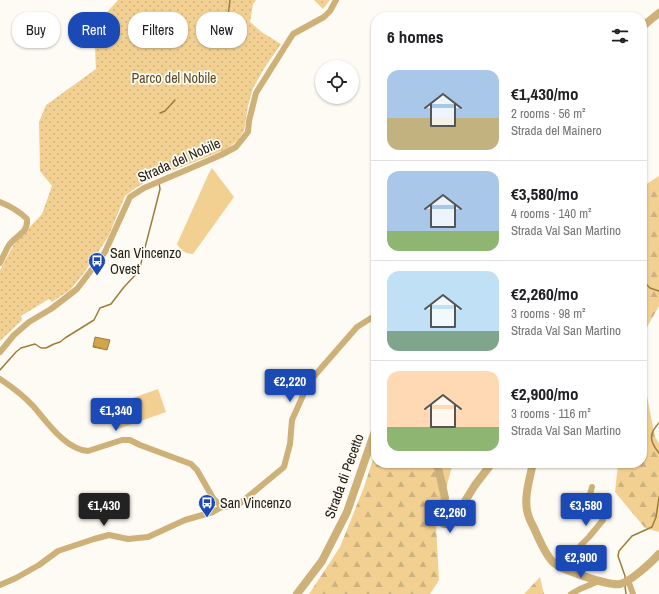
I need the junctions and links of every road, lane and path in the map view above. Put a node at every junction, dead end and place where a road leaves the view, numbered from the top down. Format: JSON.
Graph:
{"nodes":[{"id":1,"x":336,"y":0,"type":"edge"},
{"id":2,"x":659,"y":13,"type":"edge"},
{"id":3,"x":647,"y":23,"type":"edge"},
{"id":4,"x":0,"y":202,"type":"edge"},
{"id":5,"x":0,"y":263,"type":"edge"},
{"id":6,"x":371,"y":318,"type":"edge"},
{"id":7,"x":0,"y":352,"type":"edge"},
{"id":8,"x":0,"y":379,"type":"edge"},
{"id":9,"x":371,"y":442,"type":"edge"},
{"id":10,"x":438,"y":468,"type":"edge"},
{"id":11,"x":488,"y":468,"type":"edge"},
{"id":12,"x":532,"y":468,"type":"edge"},
{"id":13,"x":592,"y":487,"type":"dead end"},
{"id":14,"x":222,"y":507,"type":"junction"},
{"id":15,"x":659,"y":554,"type":"edge"},
{"id":16,"x":565,"y":569,"type":"junction"},
{"id":17,"x":599,"y":581,"type":"junction"},
{"id":18,"x":625,"y":582,"type":"junction"},
{"id":19,"x":0,"y":585,"type":"edge"},
{"id":20,"x":297,"y":594,"type":"edge"},
{"id":21,"x":571,"y":594,"type":"edge"},
{"id":22,"x":633,"y":594,"type":"edge"}],
"edges":[{"from":1,"to":7,"type":"street","name":"Strada del Nobile"},
{"from":2,"to":3,"type":"street"},
{"from":4,"to":5,"type":"street"},
{"from":6,"to":14,"type":"street"},
{"from":8,"to":14,"type":"street"},
{"from":9,"to":20,"type":"street","name":"Strada di Pecetto"},
{"from":10,"to":11,"type":"street"},
{"from":12,"to":16,"type":"street"},
{"from":13,"to":16,"type":"street"},
{"from":14,"to":19,"type":"street"},
{"from":15,"to":18,"type":"street"},
{"from":16,"to":17,"type":"street"},
{"from":17,"to":18,"type":"street"},
{"from":17,"to":21,"type":"street"},
{"from":18,"to":22,"type":"street"}]}
